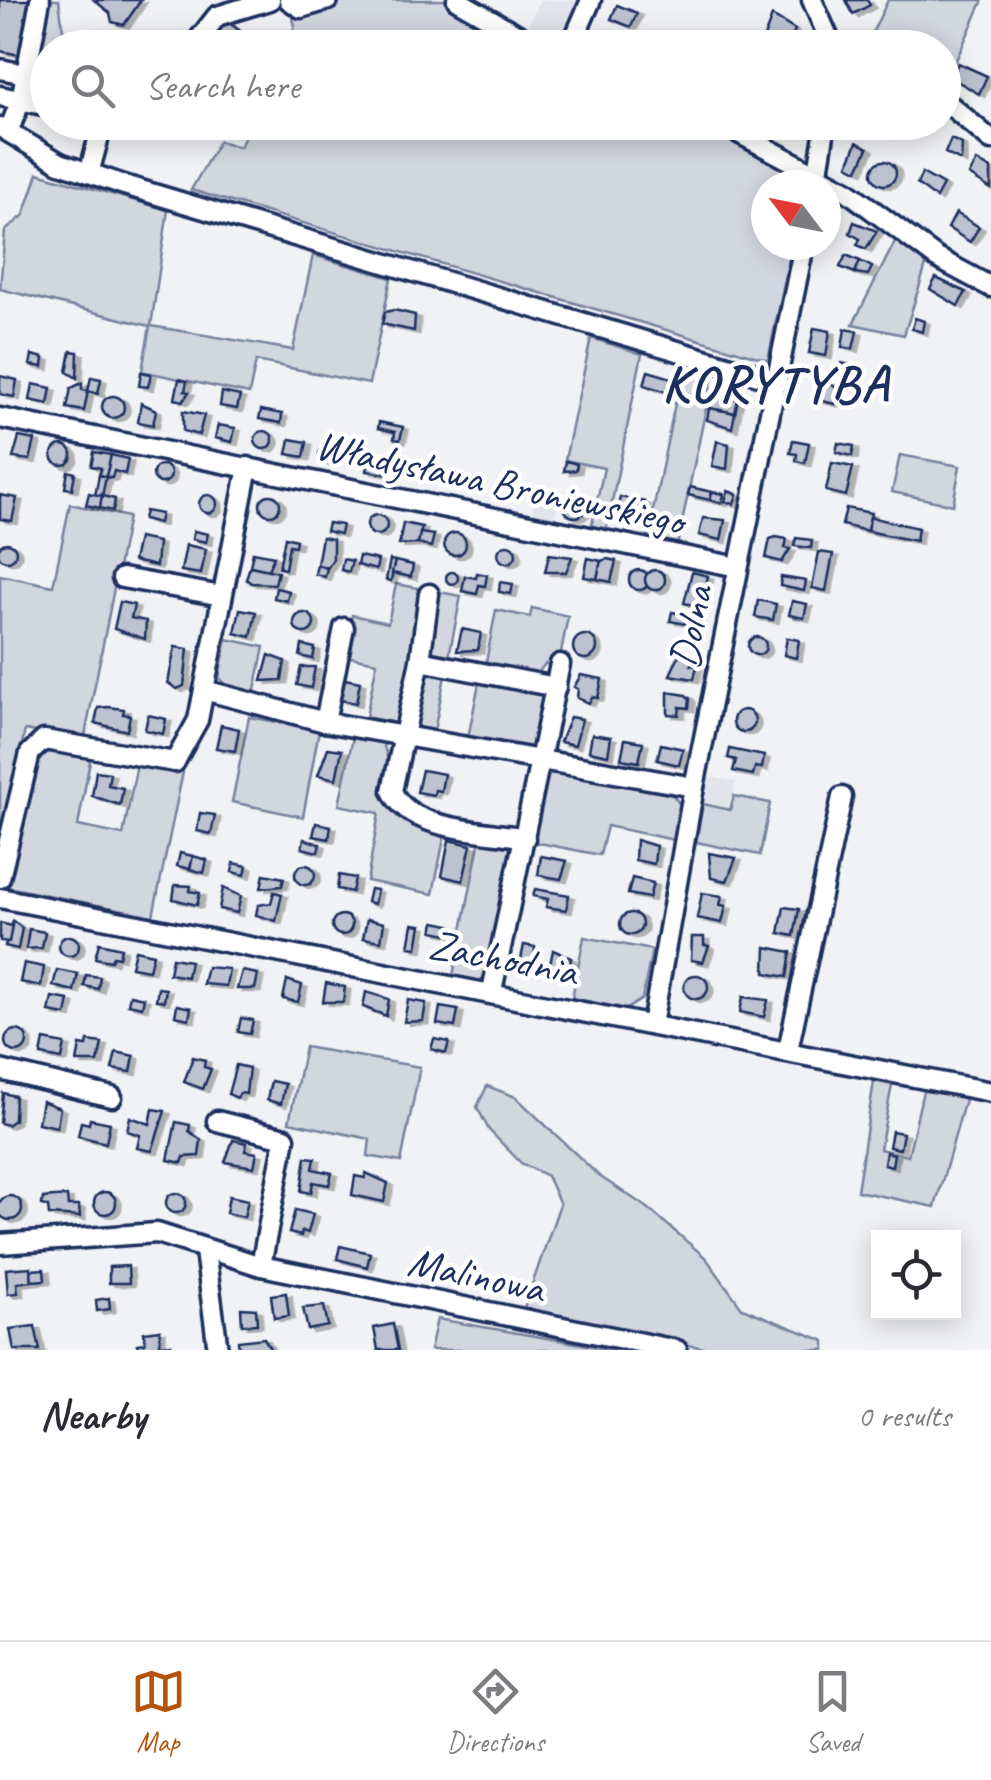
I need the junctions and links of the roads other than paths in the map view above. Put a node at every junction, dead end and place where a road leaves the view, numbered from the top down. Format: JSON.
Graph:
{"nodes":[{"id":1,"x":40,"y":0,"type":"edge"},
{"id":2,"x":270,"y":0,"type":"edge"},
{"id":3,"x":288,"y":0,"type":"edge"},
{"id":4,"x":328,"y":0,"type":"edge"},
{"id":5,"x":457,"y":0,"type":"edge"},
{"id":6,"x":591,"y":0,"type":"edge"},
{"id":7,"x":812,"y":0,"type":"edge"},
{"id":8,"x":34,"y":30,"type":"edge"},
{"id":9,"x":206,"y":30,"type":"edge"},
{"id":10,"x":510,"y":30,"type":"edge"},
{"id":11,"x":578,"y":30,"type":"edge"},
{"id":12,"x":825,"y":30,"type":"edge"},
{"id":13,"x":30,"y":49,"type":"edge"},
{"id":14,"x":0,"y":69,"type":"edge"},
{"id":15,"x":25,"y":74,"type":"junction"},
{"id":16,"x":0,"y":96,"type":"edge"},
{"id":17,"x":21,"y":100,"type":"junction"},
{"id":18,"x":30,"y":102,"type":"edge"},
{"id":19,"x":961,"y":114,"type":"edge"},
{"id":20,"x":4,"y":128,"type":"edge"},
{"id":21,"x":98,"y":140,"type":"edge"},
{"id":22,"x":748,"y":140,"type":"edge"},
{"id":23,"x":823,"y":140,"type":"edge"},
{"id":24,"x":991,"y":140,"type":"edge"},
{"id":25,"x":798,"y":170,"type":"edge"},
{"id":26,"x":818,"y":170,"type":"edge"},
{"id":27,"x":89,"y":173,"type":"junction"},
{"id":28,"x":841,"y":189,"type":"edge"},
{"id":29,"x":801,"y":260,"type":"edge"},
{"id":30,"x":991,"y":287,"type":"edge"},
{"id":31,"x":778,"y":381,"type":"junction"},
{"id":32,"x":0,"y":418,"type":"edge"},
{"id":33,"x":248,"y":467,"type":"junction"},
{"id":34,"x":738,"y":567,"type":"junction"},
{"id":35,"x":122,"y":578,"type":"dead end"},
{"id":36,"x":429,"y":594,"type":"dead end"},
{"id":37,"x":222,"y":596,"type":"junction"},
{"id":38,"x":344,"y":628,"type":"dead end"},
{"id":39,"x":420,"y":661,"type":"junction"},
{"id":40,"x":560,"y":664,"type":"dead end"},
{"id":41,"x":556,"y":687,"type":"junction"},
{"id":42,"x":204,"y":690,"type":"junction"},
{"id":43,"x":326,"y":722,"type":"junction"},
{"id":44,"x":403,"y":736,"type":"junction"},
{"id":45,"x":542,"y":761,"type":"junction"},
{"id":46,"x":694,"y":788,"type":"junction"},
{"id":47,"x":842,"y":797,"type":"dead end"},
{"id":48,"x":525,"y":838,"type":"junction"},
{"id":49,"x":0,"y":878,"type":"edge"},
{"id":50,"x":0,"y":898,"type":"edge"},
{"id":51,"x":492,"y":991,"type":"junction"},
{"id":52,"x":652,"y":1025,"type":"junction"},
{"id":53,"x":788,"y":1050,"type":"junction"},
{"id":54,"x":0,"y":1070,"type":"edge"},
{"id":55,"x":991,"y":1092,"type":"edge"},
{"id":56,"x":112,"y":1097,"type":"dead end"},
{"id":57,"x":217,"y":1121,"type":"dead end"},
{"id":58,"x":0,"y":1244,"type":"edge"},
{"id":59,"x":204,"y":1251,"type":"junction"},
{"id":60,"x":261,"y":1266,"type":"junction"},
{"id":61,"x":218,"y":1350,"type":"edge"},
{"id":62,"x":678,"y":1350,"type":"edge"}],
"edges":[{"from":1,"to":8,"type":"street"},
{"from":2,"to":9,"type":"street"},
{"from":3,"to":4,"type":"street"},
{"from":5,"to":10,"type":"street"},
{"from":6,"to":11,"type":"street"},
{"from":7,"to":12,"type":"street"},
{"from":13,"to":15,"type":"street"},
{"from":14,"to":15,"type":"street"},
{"from":15,"to":17,"type":"street"},
{"from":16,"to":17,"type":"street"},
{"from":17,"to":18,"type":"street"},
{"from":17,"to":20,"type":"street"},
{"from":19,"to":24,"type":"street"},
{"from":20,"to":27,"type":"street"},
{"from":21,"to":27,"type":"street"},
{"from":22,"to":25,"type":"street"},
{"from":23,"to":26,"type":"street"},
{"from":27,"to":31,"type":"street"},
{"from":28,"to":30,"type":"street"},
{"from":29,"to":31,"type":"street","name":"Dolna"},
{"from":31,"to":34,"type":"street","name":"Dolna"},
{"from":32,"to":33,"type":"street","name":"Władysława Broniewskiego"},
{"from":33,"to":34,"type":"street","name":"Władysława Broniewskiego"},
{"from":33,"to":37,"type":"street"},
{"from":34,"to":46,"type":"street","name":"Dolna"},
{"from":35,"to":37,"type":"street"},
{"from":36,"to":39,"type":"street"},
{"from":37,"to":42,"type":"street"},
{"from":38,"to":43,"type":"street"},
{"from":39,"to":41,"type":"street"},
{"from":39,"to":44,"type":"street"},
{"from":40,"to":41,"type":"street"},
{"from":41,"to":45,"type":"street"},
{"from":42,"to":43,"type":"street"},
{"from":42,"to":49,"type":"street"},
{"from":43,"to":44,"type":"street"},
{"from":44,"to":45,"type":"street"},
{"from":44,"to":48,"type":"street"},
{"from":45,"to":46,"type":"street"},
{"from":45,"to":48,"type":"street"},
{"from":46,"to":52,"type":"street","name":"Dolna"},
{"from":47,"to":53,"type":"street"},
{"from":48,"to":51,"type":"street"},
{"from":50,"to":51,"type":"street","name":"Zachodnia"},
{"from":51,"to":52,"type":"street","name":"Zachodnia"},
{"from":52,"to":53,"type":"street","name":"Zachodnia"},
{"from":53,"to":55,"type":"street","name":"Zachodnia"},
{"from":54,"to":56,"type":"street"},
{"from":57,"to":60,"type":"street"},
{"from":58,"to":59,"type":"street","name":"Malinowa"},
{"from":59,"to":60,"type":"street","name":"Malinowa"},
{"from":59,"to":61,"type":"street"},
{"from":60,"to":62,"type":"street","name":"Malinowa"}]}
